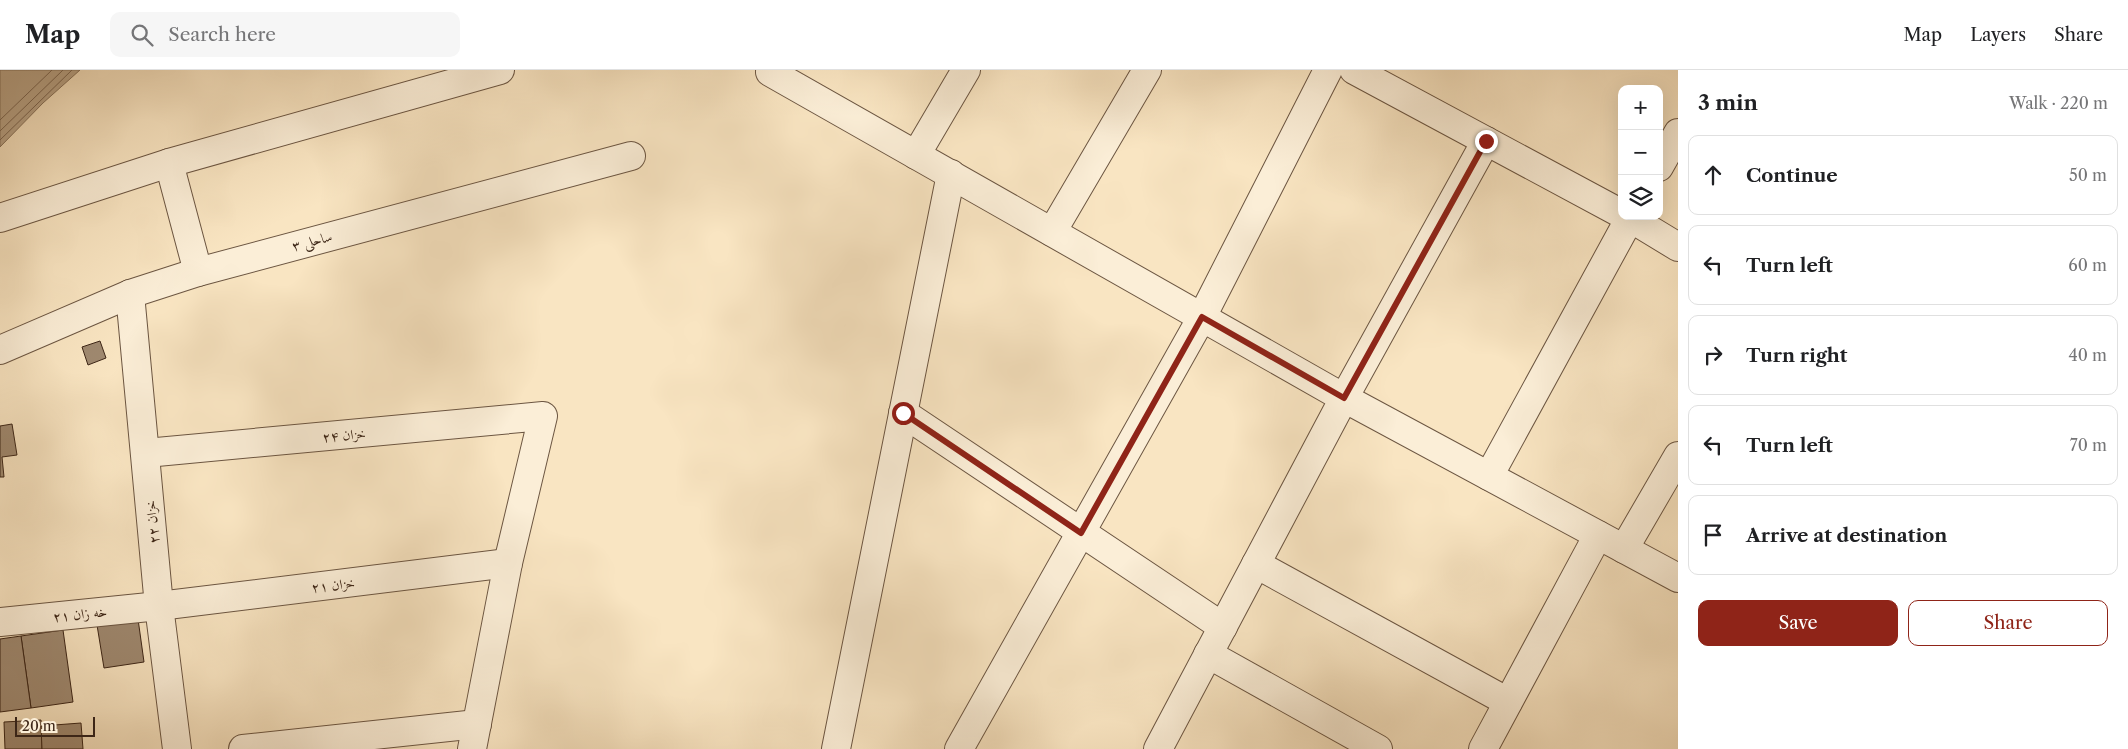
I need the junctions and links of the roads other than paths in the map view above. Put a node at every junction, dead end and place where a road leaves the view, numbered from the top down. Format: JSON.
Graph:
{"nodes":[{"id":1,"x":500,"y":70,"type":"edge"},
{"id":2,"x":966,"y":70,"type":"edge"},
{"id":3,"x":1148,"y":70,"type":"edge"},
{"id":4,"x":1328,"y":70,"type":"edge"},
{"id":5,"x":1354,"y":70,"type":"edge"},
{"id":6,"x":770,"y":72,"type":"dead end"},
{"id":7,"x":1678,"y":133,"type":"edge"},
{"id":8,"x":1486,"y":141,"type":"junction"},
{"id":9,"x":916,"y":154,"type":"junction"},
{"id":10,"x":631,"y":156,"type":"dead end"},
{"id":11,"x":1663,"y":160,"type":"edge"},
{"id":12,"x":169,"y":163,"type":"junction"},
{"id":13,"x":951,"y":174,"type":"junction"},
{"id":14,"x":1618,"y":211,"type":"edge"},
{"id":15,"x":0,"y":218,"type":"edge"},
{"id":16,"x":1626,"y":220,"type":"edge"},
{"id":17,"x":1634,"y":220,"type":"edge"},
{"id":18,"x":1052,"y":232,"type":"junction"},
{"id":19,"x":1678,"y":247,"type":"edge"},
{"id":20,"x":198,"y":272,"type":"junction"},
{"id":21,"x":130,"y":294,"type":"junction"},
{"id":22,"x":1202,"y":317,"type":"junction"},
{"id":23,"x":0,"y":350,"type":"edge"},
{"id":24,"x":1344,"y":398,"type":"junction"},
{"id":25,"x":903,"y":413,"type":"junction"},
{"id":26,"x":146,"y":453,"type":"junction"},
{"id":27,"x":1678,"y":456,"type":"edge"},
{"id":28,"x":1488,"y":476,"type":"junction"},
{"id":29,"x":1081,"y":533,"type":"junction"},
{"id":30,"x":1598,"y":535,"type":"junction"},
{"id":31,"x":1624,"y":549,"type":"junction"},
{"id":32,"x":508,"y":563,"type":"junction"},
{"id":33,"x":1256,"y":564,"type":"junction"},
{"id":34,"x":1678,"y":578,"type":"edge"},
{"id":35,"x":159,"y":606,"type":"junction"},
{"id":36,"x":0,"y":622,"type":"edge"},
{"id":37,"x":1223,"y":627,"type":"junction"},
{"id":38,"x":1208,"y":654,"type":"junction"},
{"id":39,"x":1508,"y":702,"type":"junction"},
{"id":40,"x":475,"y":736,"type":"edge"},
{"id":41,"x":176,"y":749,"type":"edge"},
{"id":42,"x":243,"y":749,"type":"edge"},
{"id":43,"x":836,"y":749,"type":"edge"},
{"id":44,"x":959,"y":749,"type":"edge"},
{"id":45,"x":1158,"y":749,"type":"edge"},
{"id":46,"x":1378,"y":749,"type":"edge"},
{"id":47,"x":1483,"y":749,"type":"edge"}],
"edges":[{"from":1,"to":12,"type":"street"},
{"from":2,"to":9,"type":"street"},
{"from":3,"to":18,"type":"street"},
{"from":4,"to":22,"type":"street"},
{"from":5,"to":8,"type":"street"},
{"from":6,"to":9,"type":"street"},
{"from":7,"to":11,"type":"street"},
{"from":8,"to":14,"type":"street"},
{"from":8,"to":24,"type":"street"},
{"from":9,"to":13,"type":"street"},
{"from":10,"to":20,"type":"street","name":"ساحلی ۳"},
{"from":12,"to":15,"type":"street"},
{"from":12,"to":20,"type":"street"},
{"from":13,"to":18,"type":"street"},
{"from":13,"to":25,"type":"street"},
{"from":16,"to":28,"type":"street"},
{"from":17,"to":19,"type":"street"},
{"from":18,"to":22,"type":"street"},
{"from":20,"to":21,"type":"street","name":"ساحلی ۳"},
{"from":21,"to":23,"type":"street","name":"ساحلی ۳"},
{"from":21,"to":26,"type":"street","name":"خزان ۲۲"},
{"from":22,"to":24,"type":"street"},
{"from":22,"to":29,"type":"street"},
{"from":24,"to":28,"type":"street"},
{"from":24,"to":33,"type":"street"},
{"from":25,"to":29,"type":"street"},
{"from":25,"to":43,"type":"street"},
{"from":26,"to":32,"type":"street","name":"خزان ۲۴"},
{"from":26,"to":35,"type":"street","name":"خزان ۲۲"},
{"from":27,"to":31,"type":"street"},
{"from":28,"to":30,"type":"street"},
{"from":29,"to":37,"type":"street"},
{"from":29,"to":44,"type":"street"},
{"from":30,"to":31,"type":"street"},
{"from":30,"to":39,"type":"street"},
{"from":31,"to":34,"type":"street"},
{"from":32,"to":35,"type":"street","name":"خزان ۲۱"},
{"from":32,"to":40,"type":"street"},
{"from":33,"to":37,"type":"street"},
{"from":33,"to":39,"type":"street"},
{"from":35,"to":36,"type":"street","name":"خه زان ۲۱"},
{"from":35,"to":41,"type":"street","name":"خزان ۲۲"},
{"from":37,"to":38,"type":"street"},
{"from":38,"to":45,"type":"street"},
{"from":38,"to":46,"type":"street"},
{"from":39,"to":47,"type":"street"},
{"from":40,"to":42,"type":"street"}]}
